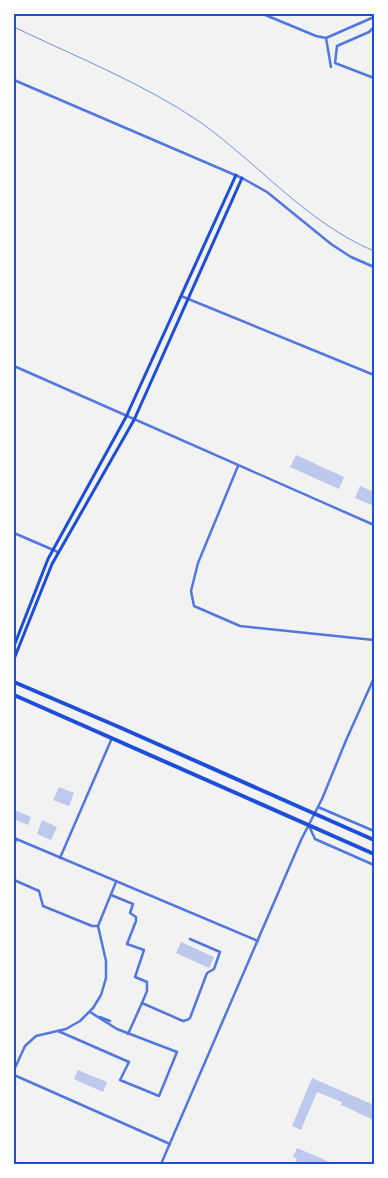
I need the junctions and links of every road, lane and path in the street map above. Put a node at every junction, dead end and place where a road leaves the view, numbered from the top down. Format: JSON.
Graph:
{"nodes":[{"id":1,"x":263,"y":14,"type":"edge"},
{"id":2,"x":374,"y":17,"type":"edge"},
{"id":3,"x":374,"y":27,"type":"edge"},
{"id":4,"x":326,"y":38,"type":"junction"},
{"id":5,"x":329,"y":55,"type":"junction"},
{"id":6,"x":336,"y":55,"type":"junction"},
{"id":7,"x":331,"y":67,"type":"dead end"},
{"id":8,"x":374,"y":78,"type":"edge"},
{"id":9,"x":14,"y":80,"type":"edge"},
{"id":10,"x":236,"y":175,"type":"junction"},
{"id":11,"x":242,"y":178,"type":"junction"},
{"id":12,"x":374,"y":267,"type":"edge"},
{"id":13,"x":181,"y":296,"type":"junction"},
{"id":14,"x":188,"y":298,"type":"junction"},
{"id":15,"x":14,"y":366,"type":"edge"},
{"id":16,"x":374,"y":376,"type":"edge"},
{"id":17,"x":126,"y":416,"type":"junction"},
{"id":18,"x":134,"y":420,"type":"junction"},
{"id":19,"x":238,"y":466,"type":"junction"},
{"id":20,"x":374,"y":525,"type":"edge"},
{"id":21,"x":14,"y":533,"type":"edge"},
{"id":22,"x":53,"y":550,"type":"junction"},
{"id":23,"x":58,"y":552,"type":"junction"},
{"id":24,"x":374,"y":640,"type":"edge"},
{"id":25,"x":14,"y":646,"type":"edge"},
{"id":26,"x":14,"y":659,"type":"edge"},
{"id":27,"x":374,"y":678,"type":"edge"},
{"id":28,"x":14,"y":682,"type":"edge"},
{"id":29,"x":14,"y":695,"type":"edge"},
{"id":30,"x":112,"y":738,"type":"junction"},
{"id":31,"x":318,"y":807,"type":"junction"},
{"id":32,"x":314,"y":814,"type":"junction"},
{"id":33,"x":309,"y":824,"type":"junction"},
{"id":34,"x":374,"y":831,"type":"edge"},
{"id":35,"x":15,"y":839,"type":"edge"},
{"id":36,"x":374,"y":840,"type":"edge"},
{"id":37,"x":14,"y":846,"type":"edge"},
{"id":38,"x":374,"y":854,"type":"edge"},
{"id":39,"x":60,"y":858,"type":"junction"},
{"id":40,"x":374,"y":865,"type":"edge"},
{"id":41,"x":14,"y":880,"type":"edge"},
{"id":42,"x":116,"y":882,"type":"junction"},
{"id":43,"x":110,"y":894,"type":"junction"},
{"id":44,"x":98,"y":926,"type":"junction"},
{"id":45,"x":190,"y":939,"type":"dead end"},
{"id":46,"x":258,"y":941,"type":"junction"},
{"id":47,"x":142,"y":1003,"type":"junction"},
{"id":48,"x":90,"y":1012,"type":"junction"},
{"id":49,"x":94,"y":1014,"type":"junction"},
{"id":50,"x":110,"y":1021,"type":"dead end"},
{"id":51,"x":58,"y":1031,"type":"junction"},
{"id":52,"x":128,"y":1034,"type":"junction"},
{"id":53,"x":14,"y":1070,"type":"edge"},
{"id":54,"x":14,"y":1075,"type":"edge"},
{"id":55,"x":171,"y":1144,"type":"junction"},
{"id":56,"x":161,"y":1164,"type":"edge"}],
"edges":[{"from":1,"to":4,"type":"street"},
{"from":2,"to":4,"type":"street"},
{"from":3,"to":6,"type":"street"},
{"from":4,"to":5,"type":"street"},
{"from":5,"to":6,"type":"street"},
{"from":5,"to":7,"type":"street"},
{"from":6,"to":8,"type":"street"},
{"from":9,"to":10,"type":"street"},
{"from":10,"to":11,"type":"street"},
{"from":10,"to":13,"type":"main road"},
{"from":11,"to":12,"type":"street"},
{"from":11,"to":14,"type":"main road"},
{"from":13,"to":14,"type":"street"},
{"from":13,"to":17,"type":"main road"},
{"from":14,"to":16,"type":"street"},
{"from":14,"to":18,"type":"main road"},
{"from":15,"to":17,"type":"street"},
{"from":17,"to":18,"type":"street"},
{"from":17,"to":22,"type":"main road"},
{"from":18,"to":19,"type":"street"},
{"from":18,"to":23,"type":"main road"},
{"from":19,"to":20,"type":"street"},
{"from":19,"to":24,"type":"street"},
{"from":21,"to":22,"type":"street"},
{"from":22,"to":23,"type":"street"},
{"from":22,"to":25,"type":"main road"},
{"from":23,"to":26,"type":"main road"},
{"from":27,"to":31,"type":"street"},
{"from":28,"to":32,"type":"main road"},
{"from":29,"to":30,"type":"main road"},
{"from":30,"to":33,"type":"main road"},
{"from":30,"to":39,"type":"street"},
{"from":31,"to":32,"type":"street"},
{"from":31,"to":34,"type":"street"},
{"from":32,"to":33,"type":"street"},
{"from":32,"to":36,"type":"main road"},
{"from":33,"to":38,"type":"main road"},
{"from":33,"to":40,"type":"street"},
{"from":33,"to":46,"type":"street"},
{"from":35,"to":37,"type":"street"},
{"from":35,"to":39,"type":"street"},
{"from":39,"to":42,"type":"street"},
{"from":41,"to":44,"type":"street"},
{"from":42,"to":43,"type":"street"},
{"from":42,"to":46,"type":"street"},
{"from":43,"to":44,"type":"street"},
{"from":43,"to":47,"type":"street"},
{"from":44,"to":48,"type":"street"},
{"from":45,"to":47,"type":"street"},
{"from":46,"to":55,"type":"street"},
{"from":47,"to":52,"type":"street"},
{"from":48,"to":49,"type":"street"},
{"from":48,"to":51,"type":"street"},
{"from":49,"to":50,"type":"street"},
{"from":49,"to":52,"type":"street"},
{"from":51,"to":52,"type":"street"},
{"from":51,"to":53,"type":"street"},
{"from":54,"to":55,"type":"street"},
{"from":55,"to":56,"type":"street"}]}
